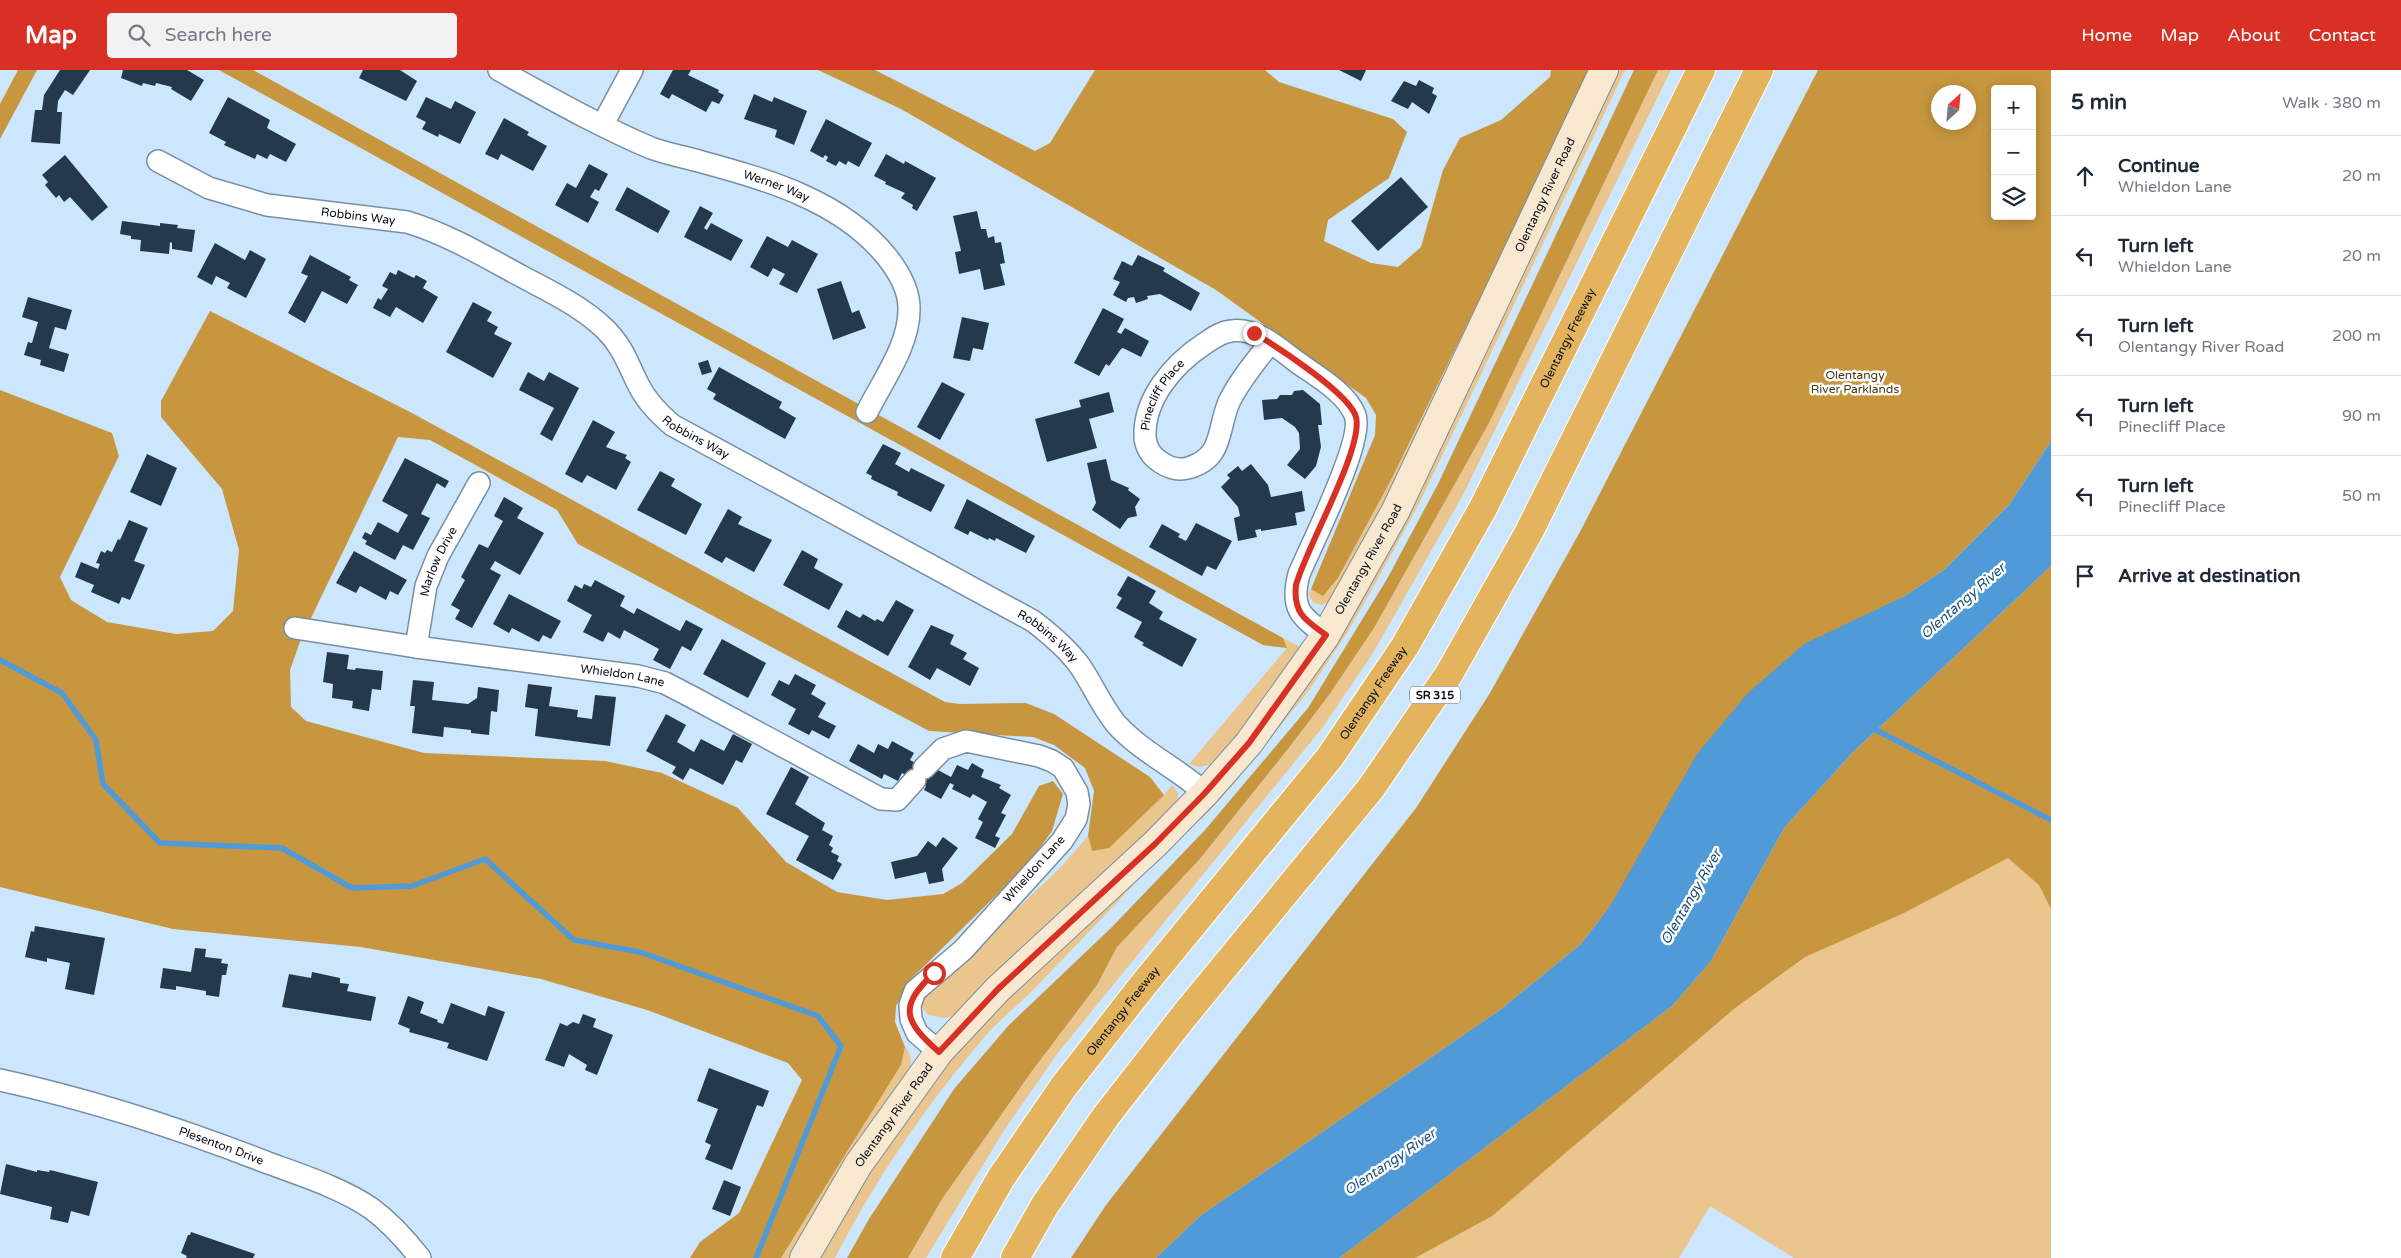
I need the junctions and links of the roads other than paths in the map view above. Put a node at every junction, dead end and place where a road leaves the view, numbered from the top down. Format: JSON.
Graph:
{"nodes":[{"id":1,"x":499,"y":70,"type":"edge"},
{"id":2,"x":632,"y":70,"type":"edge"},
{"id":3,"x":1604,"y":70,"type":"edge"},
{"id":4,"x":1701,"y":70,"type":"edge"},
{"id":5,"x":1759,"y":70,"type":"edge"},
{"id":6,"x":603,"y":124,"type":"junction"},
{"id":7,"x":158,"y":161,"type":"dead end"},
{"id":8,"x":1270,"y":343,"type":"junction"},
{"id":9,"x":867,"y":412,"type":"dead end"},
{"id":10,"x":478,"y":483,"type":"dead end"},
{"id":11,"x":295,"y":628,"type":"dead end"},
{"id":12,"x":1326,"y":635,"type":"junction"},
{"id":13,"x":416,"y":647,"type":"junction"},
{"id":14,"x":1205,"y":793,"type":"junction"},
{"id":15,"x":939,"y":1052,"type":"junction"},
{"id":16,"x":0,"y":1080,"type":"edge"},
{"id":17,"x":420,"y":1258,"type":"edge"},
{"id":18,"x":804,"y":1258,"type":"edge"},
{"id":19,"x":955,"y":1258,"type":"edge"},
{"id":20,"x":1015,"y":1258,"type":"edge"}],
"edges":[{"from":1,"to":6,"type":"street","name":"Werner Way"},
{"from":2,"to":6,"type":"street"},
{"from":3,"to":12,"type":"main road","name":"Olentangy River Road"},
{"from":4,"to":19,"type":"highway","name":"Olentangy Freeway"},
{"from":5,"to":20,"type":"highway","number":"SR 315"},
{"from":6,"to":9,"type":"street","name":"Werner Way"},
{"from":7,"to":14,"type":"street","name":"Robbins Way"},
{"from":8,"to":8,"type":"street","name":"Pinecliff Place"},
{"from":8,"to":12,"type":"street","name":"Pinecliff Place"},
{"from":10,"to":13,"type":"street","name":"Marlow Drive"},
{"from":11,"to":13,"type":"street","name":"Whieldon Lane"},
{"from":12,"to":14,"type":"main road","name":"Olentangy River Road"},
{"from":13,"to":15,"type":"street","name":"Whieldon Lane"},
{"from":14,"to":15,"type":"main road","name":"Olentangy River Road"},
{"from":15,"to":18,"type":"main road","name":"Olentangy River Road"},
{"from":16,"to":17,"type":"street","name":"Plesenton Drive"}]}
